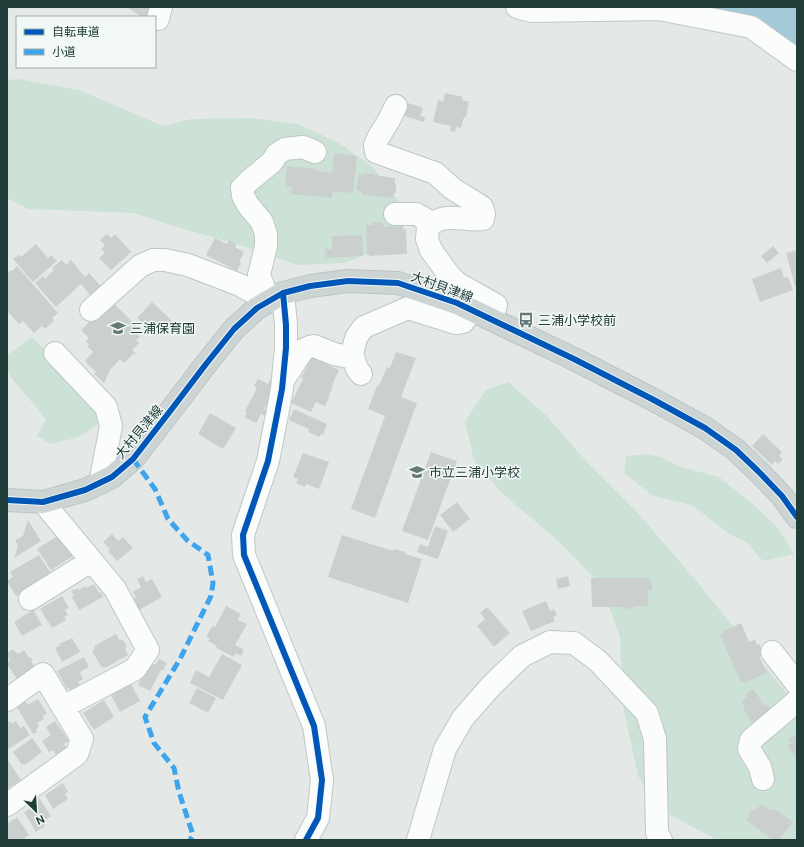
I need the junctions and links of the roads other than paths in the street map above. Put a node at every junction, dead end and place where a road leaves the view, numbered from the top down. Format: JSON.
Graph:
{"nodes":[{"id":1,"x":517,"y":7,"type":"edge"},
{"id":2,"x":797,"y":60,"type":"edge"},
{"id":3,"x":396,"y":106,"type":"dead end"},
{"id":4,"x":315,"y":152,"type":"dead end"},
{"id":5,"x":395,"y":214,"type":"dead end"},
{"id":6,"x":428,"y":227,"type":"junction"},
{"id":7,"x":276,"y":297,"type":"junction"},
{"id":8,"x":91,"y":310,"type":"dead end"},
{"id":9,"x":472,"y":310,"type":"junction"},
{"id":10,"x":491,"y":319,"type":"junction"},
{"id":11,"x":55,"y":354,"type":"dead end"},
{"id":12,"x":283,"y":381,"type":"junction"},
{"id":13,"x":100,"y":483,"type":"junction"},
{"id":14,"x":7,"y":500,"type":"edge"},
{"id":15,"x":43,"y":502,"type":"junction"},
{"id":16,"x":797,"y":517,"type":"edge"},
{"id":17,"x":91,"y":561,"type":"junction"},
{"id":18,"x":30,"y":599,"type":"dead end"},
{"id":19,"x":772,"y":652,"type":"dead end"},
{"id":20,"x":797,"y":684,"type":"edge"},
{"id":21,"x":7,"y":700,"type":"edge"},
{"id":22,"x":797,"y":701,"type":"edge"},
{"id":23,"x":63,"y":707,"type":"junction"},
{"id":24,"x":762,"y":779,"type":"dead end"},
{"id":25,"x":7,"y":805,"type":"edge"},
{"id":26,"x":306,"y":840,"type":"edge"},
{"id":27,"x":418,"y":840,"type":"edge"},
{"id":28,"x":661,"y":840,"type":"edge"}],
"edges":[{"from":1,"to":2,"type":"street"},
{"from":3,"to":6,"type":"street"},
{"from":4,"to":7,"type":"street"},
{"from":5,"to":6,"type":"street"},
{"from":6,"to":10,"type":"street"},
{"from":7,"to":8,"type":"street"},
{"from":7,"to":9,"type":"main road","name":"大村貝津線"},
{"from":7,"to":12,"type":"street"},
{"from":7,"to":13,"type":"main road","name":"大村貝津線"},
{"from":9,"to":10,"type":"main road","name":"大村貝津線"},
{"from":9,"to":12,"type":"street"},
{"from":10,"to":16,"type":"main road","name":"大村貝津線"},
{"from":11,"to":13,"type":"street"},
{"from":12,"to":26,"type":"street"},
{"from":13,"to":15,"type":"main road","name":"大村貝津線"},
{"from":14,"to":15,"type":"main road","name":"大村貝津線"},
{"from":15,"to":17,"type":"street"},
{"from":17,"to":18,"type":"street"},
{"from":17,"to":23,"type":"street"},
{"from":19,"to":20,"type":"street"},
{"from":21,"to":23,"type":"street"},
{"from":22,"to":24,"type":"street"},
{"from":23,"to":25,"type":"street"},
{"from":27,"to":28,"type":"street"}]}
